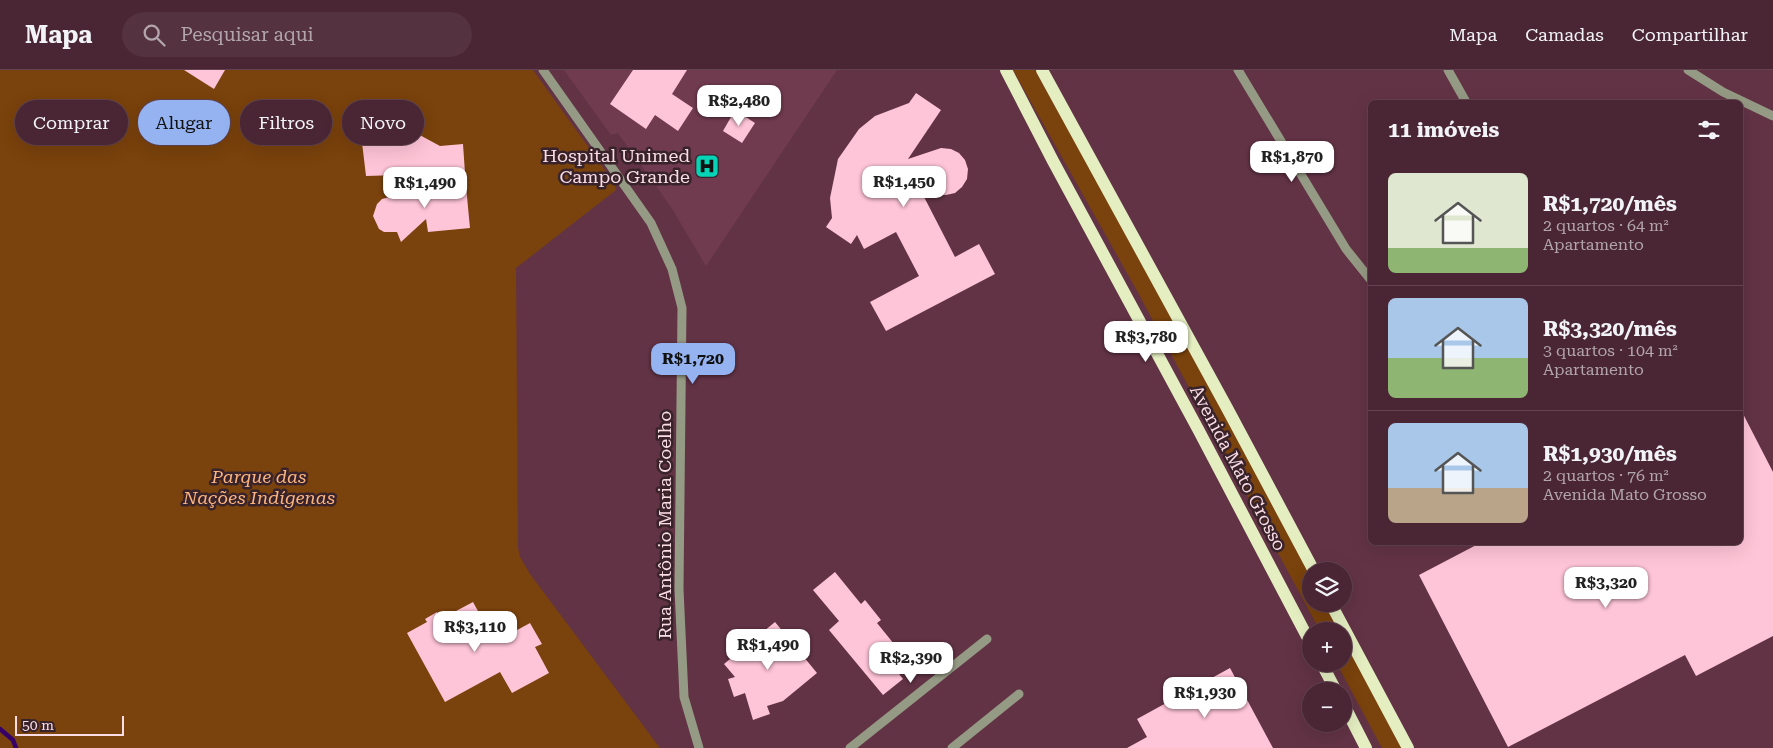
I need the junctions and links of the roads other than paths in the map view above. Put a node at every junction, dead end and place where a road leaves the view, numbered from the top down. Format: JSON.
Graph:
{"nodes":[{"id":1,"x":543,"y":70,"type":"edge"},
{"id":2,"x":1006,"y":70,"type":"edge"},
{"id":3,"x":1042,"y":70,"type":"edge"},
{"id":4,"x":1238,"y":70,"type":"edge"},
{"id":5,"x":1448,"y":70,"type":"edge"},
{"id":6,"x":1688,"y":70,"type":"edge"},
{"id":7,"x":1465,"y":100,"type":"edge"},
{"id":8,"x":1740,"y":100,"type":"edge"},
{"id":9,"x":1743,"y":102,"type":"edge"},
{"id":10,"x":1773,"y":116,"type":"edge"},
{"id":11,"x":1368,"y":276,"type":"edge"},
{"id":12,"x":1309,"y":562,"type":"edge"},
{"id":13,"x":1335,"y":612,"type":"edge"},
{"id":14,"x":1302,"y":627,"type":"edge"},
{"id":15,"x":987,"y":638,"type":"dead end"},
{"id":16,"x":1019,"y":694,"type":"dead end"},
{"id":17,"x":1352,"y":721,"type":"edge"},
{"id":18,"x":699,"y":748,"type":"edge"},
{"id":19,"x":850,"y":748,"type":"edge"},
{"id":20,"x":952,"y":748,"type":"edge"},
{"id":21,"x":1366,"y":748,"type":"edge"},
{"id":22,"x":1408,"y":748,"type":"edge"}],
"edges":[{"from":1,"to":18,"type":"street","name":"Rua Antônio Maria Coelho"},
{"from":2,"to":14,"type":"main road","name":"Avenida Mato Grosso"},
{"from":3,"to":12,"type":"main road","name":"Avenida Mato Grosso"},
{"from":4,"to":11,"type":"street"},
{"from":5,"to":7,"type":"street"},
{"from":6,"to":8,"type":"street"},
{"from":9,"to":10,"type":"street"},
{"from":13,"to":22,"type":"main road"},
{"from":15,"to":19,"type":"street"},
{"from":16,"to":20,"type":"street"},
{"from":17,"to":21,"type":"main road"}]}
